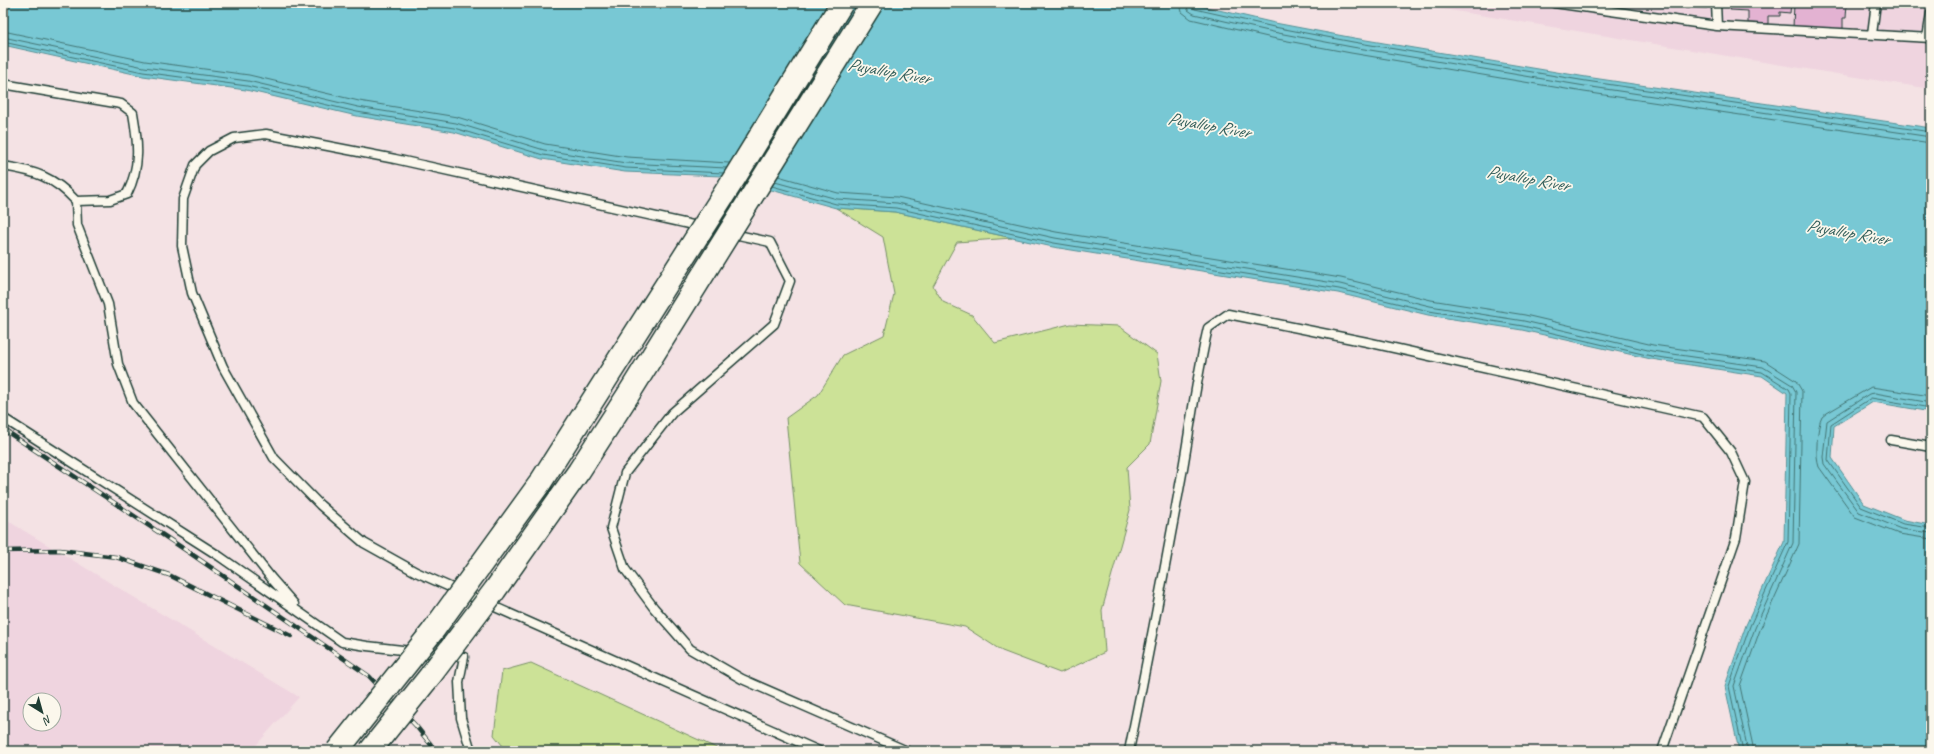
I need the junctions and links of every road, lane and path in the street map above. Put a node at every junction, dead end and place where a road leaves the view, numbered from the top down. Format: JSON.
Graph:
{"nodes":[{"id":1,"x":842,"y":3,"type":"edge"},
{"id":2,"x":872,"y":3,"type":"edge"},
{"id":3,"x":1554,"y":3,"type":"edge"},
{"id":4,"x":1716,"y":3,"type":"edge"},
{"id":5,"x":1876,"y":3,"type":"edge"},
{"id":6,"x":1931,"y":13,"type":"edge"},
{"id":7,"x":1717,"y":26,"type":"junction"},
{"id":8,"x":1872,"y":34,"type":"junction"},
{"id":9,"x":1929,"y":38,"type":"edge"},
{"id":10,"x":3,"y":84,"type":"edge"},
{"id":11,"x":3,"y":166,"type":"edge"},
{"id":12,"x":76,"y":201,"type":"junction"},
{"id":13,"x":3,"y":418,"type":"edge"},
{"id":14,"x":1891,"y":440,"type":"dead end"},
{"id":15,"x":1931,"y":447,"type":"edge"},
{"id":16,"x":303,"y":614,"type":"junction"},
{"id":17,"x":337,"y":751,"type":"edge"},
{"id":18,"x":370,"y":751,"type":"edge"},
{"id":19,"x":471,"y":751,"type":"edge"},
{"id":20,"x":819,"y":751,"type":"edge"},
{"id":21,"x":907,"y":751,"type":"edge"},
{"id":22,"x":1128,"y":751,"type":"edge"},
{"id":23,"x":1662,"y":751,"type":"edge"}],
"edges":[{"from":1,"to":17,"type":"highway","bridge":true},
{"from":2,"to":18,"type":"highway","bridge":true},
{"from":3,"to":7,"type":"lane"},
{"from":4,"to":7,"type":"lane"},
{"from":5,"to":8,"type":"lane"},
{"from":6,"to":9,"type":"lane"},
{"from":7,"to":8,"type":"lane"},
{"from":8,"to":9,"type":"lane"},
{"from":10,"to":12,"type":"lane"},
{"from":11,"to":12,"type":"lane"},
{"from":12,"to":16,"type":"lane"},
{"from":13,"to":16,"type":"lane"},
{"from":14,"to":15,"type":"lane"},
{"from":16,"to":19,"type":"lane"},
{"from":20,"to":21,"type":"lane"},
{"from":22,"to":23,"type":"lane"}]}
